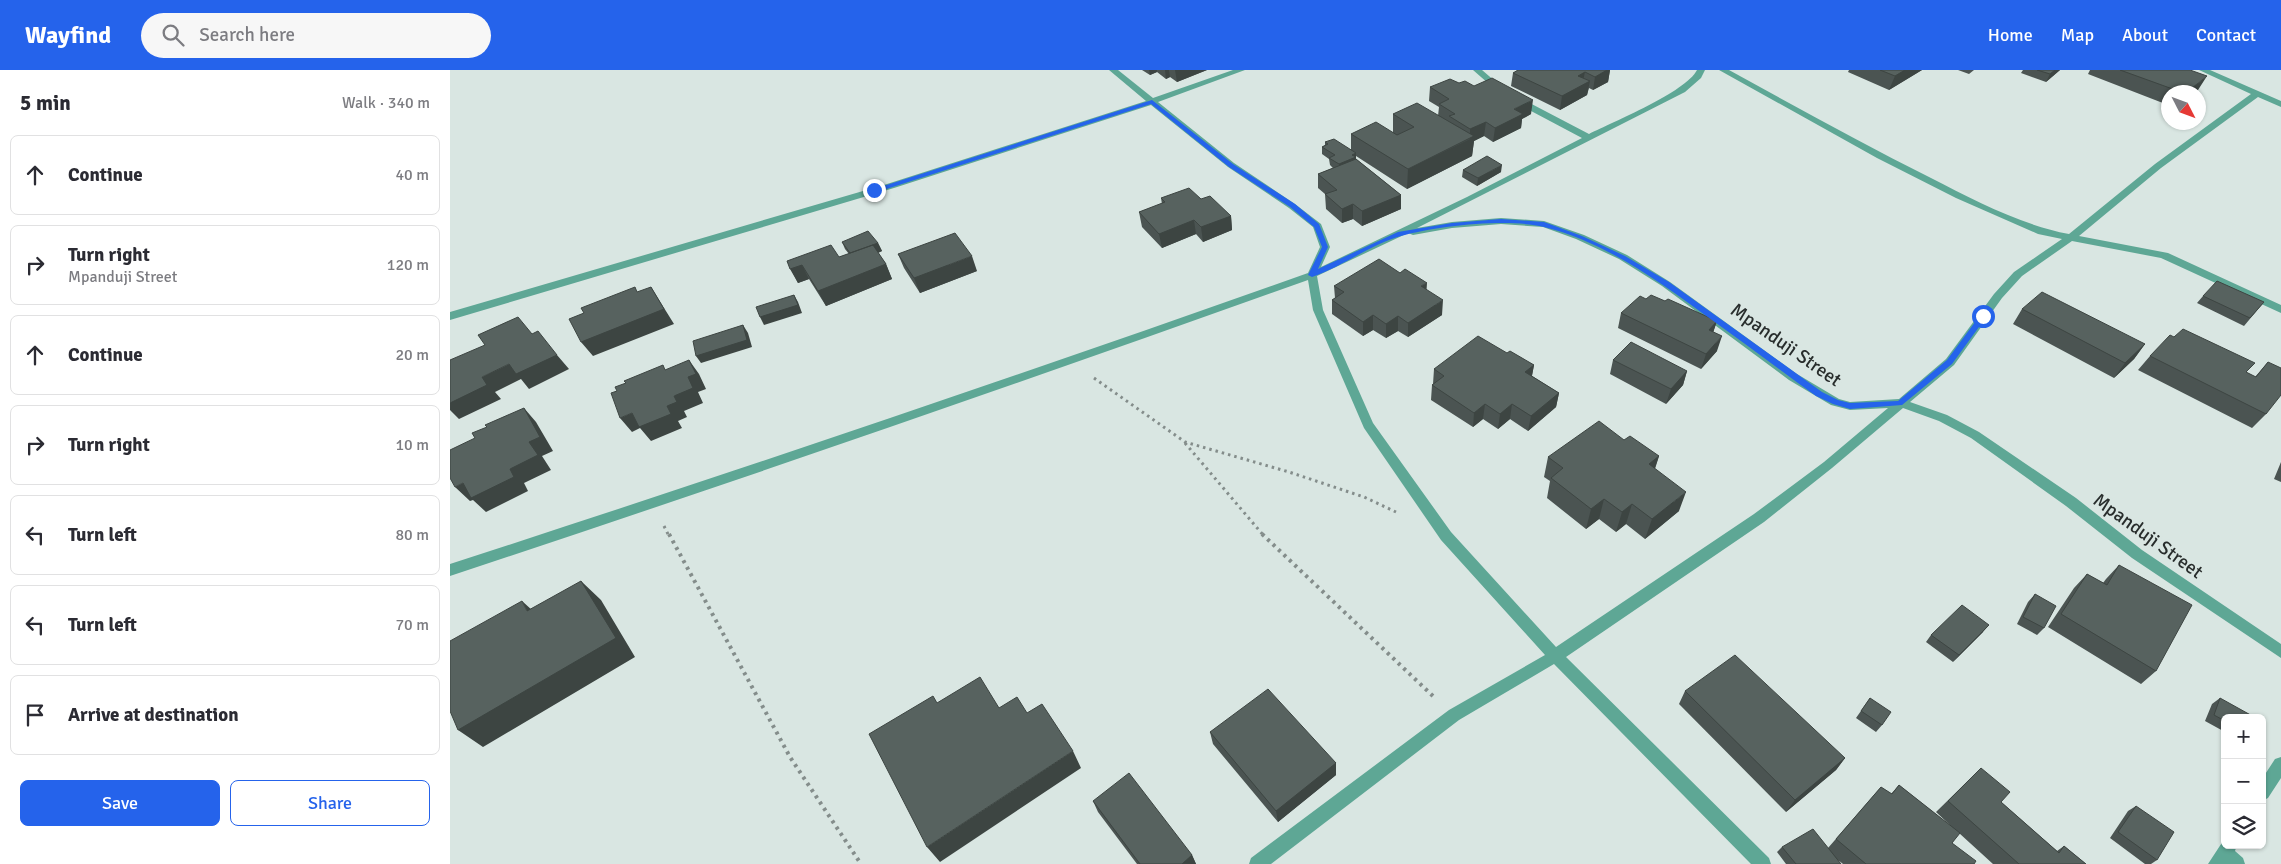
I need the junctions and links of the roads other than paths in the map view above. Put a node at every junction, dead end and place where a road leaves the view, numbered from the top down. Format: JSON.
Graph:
{"nodes":[{"id":1,"x":1113,"y":70,"type":"edge"},
{"id":2,"x":1241,"y":70,"type":"edge"},
{"id":3,"x":1477,"y":70,"type":"edge"},
{"id":4,"x":1700,"y":70,"type":"edge"},
{"id":5,"x":1722,"y":70,"type":"edge"},
{"id":6,"x":2204,"y":70,"type":"edge"},
{"id":7,"x":2257,"y":94,"type":"junction"},
{"id":8,"x":1152,"y":102,"type":"junction"},
{"id":9,"x":2281,"y":104,"type":"edge"},
{"id":10,"x":1590,"y":138,"type":"junction"},
{"id":11,"x":1398,"y":234,"type":"junction"},
{"id":12,"x":2071,"y":237,"type":"junction"},
{"id":13,"x":1312,"y":275,"type":"junction"},
{"id":14,"x":2281,"y":309,"type":"edge"},
{"id":15,"x":450,"y":316,"type":"edge"},
{"id":16,"x":1900,"y":403,"type":"junction"},
{"id":17,"x":450,"y":570,"type":"edge"},
{"id":18,"x":2281,"y":652,"type":"edge"},
{"id":19,"x":1556,"y":656,"type":"junction"},
{"id":20,"x":2281,"y":764,"type":"edge"},
{"id":21,"x":2266,"y":787,"type":"edge"},
{"id":22,"x":2223,"y":854,"type":"edge"},
{"id":23,"x":1257,"y":864,"type":"edge"},
{"id":24,"x":1763,"y":864,"type":"edge"},
{"id":25,"x":2237,"y":864,"type":"edge"}],
"edges":[{"from":1,"to":8,"type":"street"},
{"from":2,"to":8,"type":"street"},
{"from":3,"to":10,"type":"street"},
{"from":4,"to":10,"type":"street"},
{"from":5,"to":12,"type":"street"},
{"from":6,"to":7,"type":"street"},
{"from":7,"to":9,"type":"street"},
{"from":7,"to":12,"type":"street"},
{"from":8,"to":13,"type":"street"},
{"from":8,"to":15,"type":"street"},
{"from":10,"to":11,"type":"street"},
{"from":11,"to":13,"type":"street"},
{"from":11,"to":16,"type":"street","name":"Mpanduji Street"},
{"from":12,"to":14,"type":"street"},
{"from":12,"to":16,"type":"street"},
{"from":13,"to":17,"type":"street"},
{"from":13,"to":19,"type":"street"},
{"from":16,"to":18,"type":"street","name":"Mpanduji Street"},
{"from":16,"to":19,"type":"street"},
{"from":19,"to":23,"type":"street"},
{"from":19,"to":24,"type":"street"},
{"from":20,"to":21,"type":"street"},
{"from":22,"to":25,"type":"street"}]}
